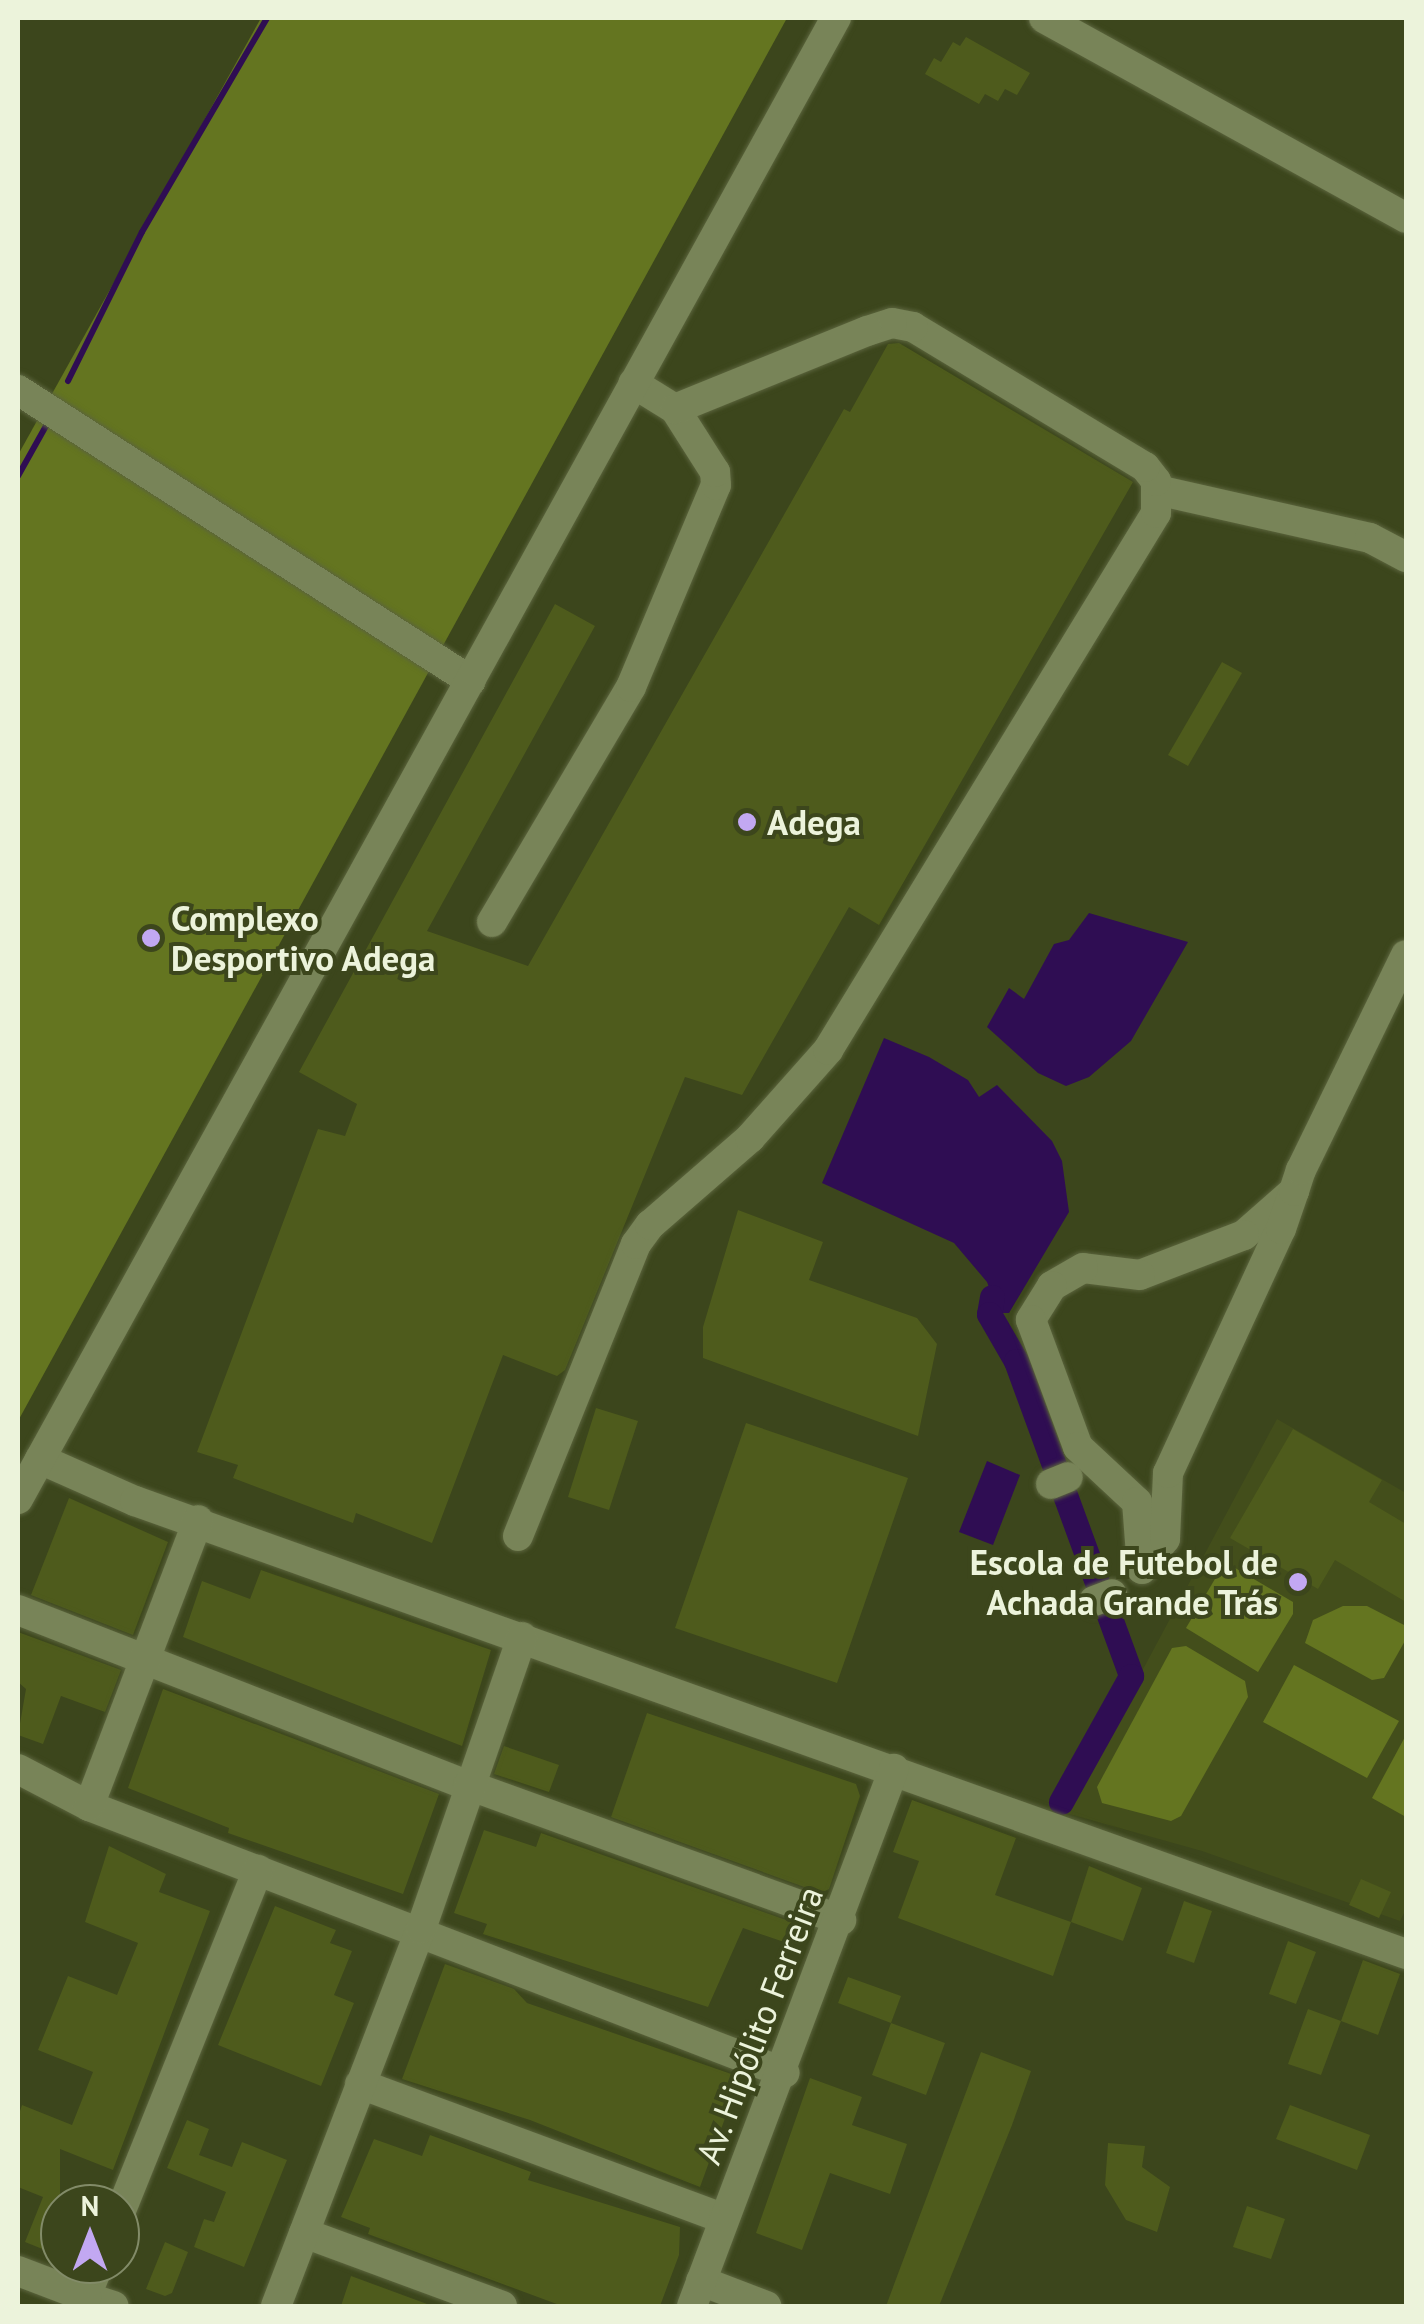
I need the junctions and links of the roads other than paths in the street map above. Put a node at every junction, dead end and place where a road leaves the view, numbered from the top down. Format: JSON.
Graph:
{"nodes":[{"id":1,"x":836,"y":18,"type":"edge"},
{"id":2,"x":1044,"y":18,"type":"edge"},
{"id":3,"x":1406,"y":218,"type":"edge"},
{"id":4,"x":633,"y":383,"type":"junction"},
{"id":5,"x":18,"y":390,"type":"edge"},
{"id":6,"x":675,"y":409,"type":"junction"},
{"id":7,"x":1157,"y":490,"type":"junction"},
{"id":8,"x":1406,"y":557,"type":"edge"},
{"id":9,"x":471,"y":681,"type":"junction"},
{"id":10,"x":492,"y":922,"type":"dead end"},
{"id":11,"x":1406,"y":955,"type":"edge"},
{"id":12,"x":1294,"y":1191,"type":"junction"},
{"id":13,"x":40,"y":1459,"type":"junction"},
{"id":14,"x":18,"y":1500,"type":"edge"},
{"id":15,"x":198,"y":1520,"type":"junction"},
{"id":16,"x":518,"y":1536,"type":"dead end"},
{"id":17,"x":18,"y":1610,"type":"edge"},
{"id":18,"x":522,"y":1637,"type":"junction"},
{"id":19,"x":144,"y":1661,"type":"junction"},
{"id":20,"x":18,"y":1769,"type":"edge"},
{"id":21,"x":894,"y":1769,"type":"junction"},
{"id":22,"x":468,"y":1785,"type":"junction"},
{"id":23,"x":89,"y":1806,"type":"junction"},
{"id":24,"x":258,"y":1870,"type":"junction"},
{"id":25,"x":842,"y":1920,"type":"junction"},
{"id":26,"x":421,"y":1929,"type":"junction"},
{"id":27,"x":1406,"y":1954,"type":"edge"},
{"id":28,"x":785,"y":2073,"type":"junction"},
{"id":29,"x":360,"y":2084,"type":"junction"},
{"id":30,"x":131,"y":2184,"type":"edge"},
{"id":31,"x":724,"y":2219,"type":"junction"},
{"id":32,"x":304,"y":2233,"type":"junction"},
{"id":33,"x":18,"y":2272,"type":"edge"},
{"id":34,"x":696,"y":2294,"type":"edge"},
{"id":35,"x":453,"y":2298,"type":"edge"},
{"id":36,"x":100,"y":2302,"type":"edge"},
{"id":37,"x":276,"y":2306,"type":"edge"},
{"id":38,"x":502,"y":2306,"type":"edge"},
{"id":39,"x":766,"y":2306,"type":"edge"}],
"edges":[{"from":1,"to":4,"type":"street"},
{"from":2,"to":3,"type":"street"},
{"from":4,"to":6,"type":"street"},
{"from":4,"to":9,"type":"street"},
{"from":5,"to":9,"type":"street"},
{"from":6,"to":7,"type":"street"},
{"from":6,"to":10,"type":"street"},
{"from":7,"to":8,"type":"street"},
{"from":7,"to":16,"type":"street"},
{"from":9,"to":13,"type":"street"},
{"from":11,"to":12,"type":"street"},
{"from":12,"to":12,"type":"street"},
{"from":13,"to":14,"type":"street"},
{"from":13,"to":15,"type":"street"},
{"from":15,"to":18,"type":"street"},
{"from":15,"to":19,"type":"street"},
{"from":17,"to":19,"type":"street"},
{"from":18,"to":21,"type":"street"},
{"from":18,"to":22,"type":"street"},
{"from":19,"to":22,"type":"street"},
{"from":19,"to":23,"type":"street"},
{"from":20,"to":23,"type":"street"},
{"from":21,"to":25,"type":"street","name":"Av. Hipólito Ferreira"},
{"from":21,"to":27,"type":"street"},
{"from":22,"to":25,"type":"street"},
{"from":22,"to":26,"type":"street"},
{"from":23,"to":24,"type":"street"},
{"from":24,"to":26,"type":"street"},
{"from":24,"to":30,"type":"street"},
{"from":25,"to":28,"type":"street","name":"Av. Hipólito Ferreira"},
{"from":26,"to":28,"type":"street"},
{"from":26,"to":29,"type":"street"},
{"from":28,"to":31,"type":"street","name":"Av. Hipólito Ferreira"},
{"from":29,"to":31,"type":"street"},
{"from":29,"to":32,"type":"street"},
{"from":31,"to":34,"type":"street","name":"Av. Hipólito Ferreira"},
{"from":32,"to":35,"type":"street"},
{"from":32,"to":37,"type":"street"},
{"from":33,"to":36,"type":"street"},
{"from":34,"to":39,"type":"street"},
{"from":35,"to":38,"type":"street"}]}
